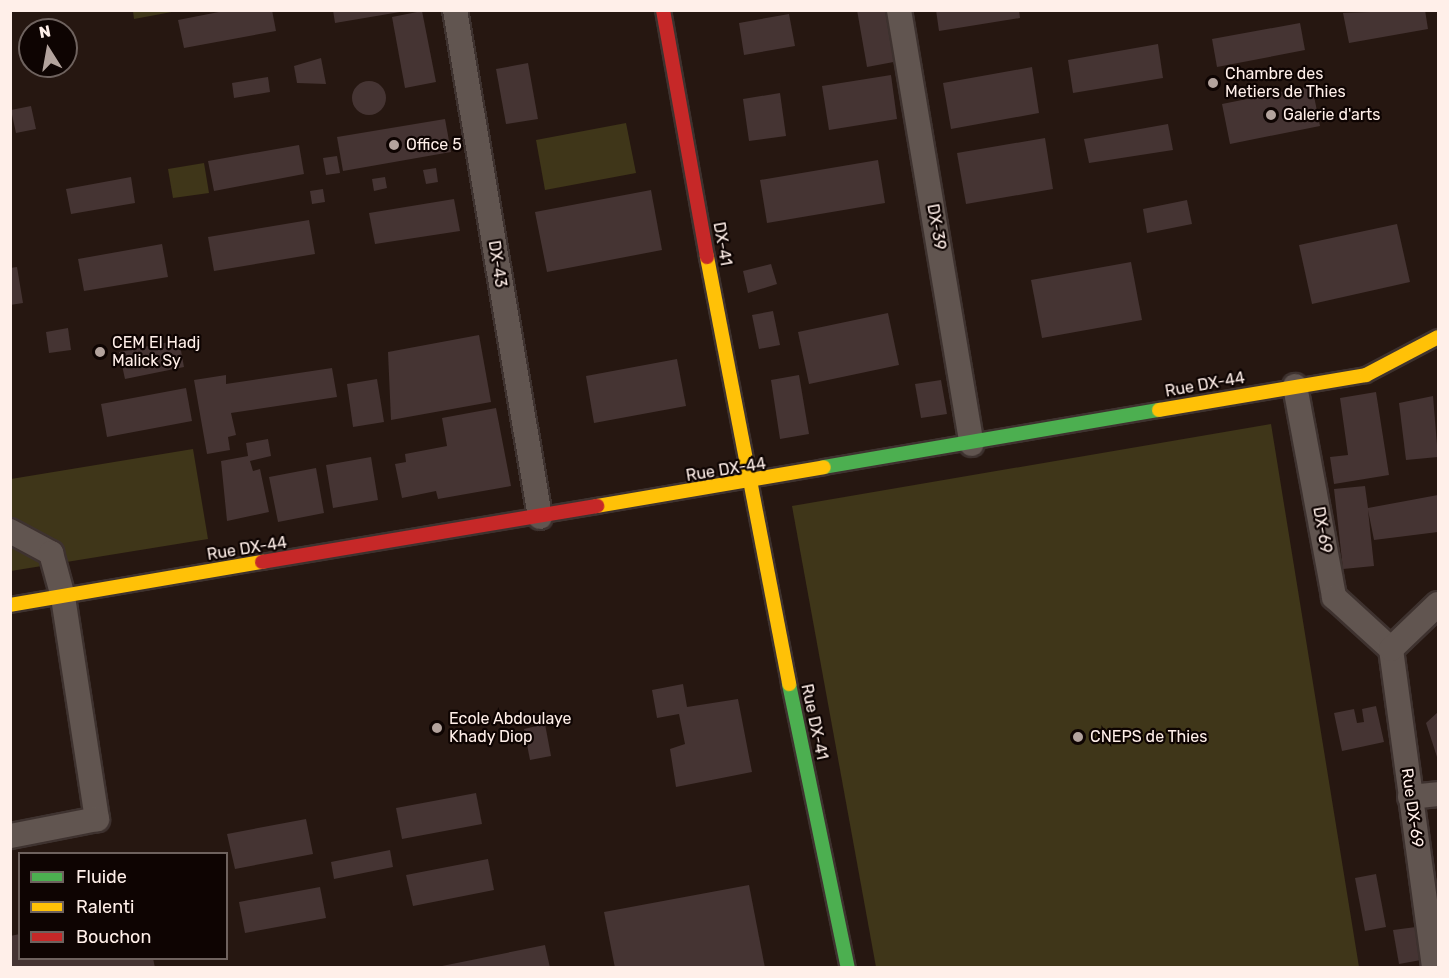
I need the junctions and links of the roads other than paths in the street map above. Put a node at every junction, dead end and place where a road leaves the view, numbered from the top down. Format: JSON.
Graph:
{"nodes":[{"id":1,"x":455,"y":10,"type":"edge"},
{"id":2,"x":663,"y":10,"type":"edge"},
{"id":3,"x":899,"y":10,"type":"edge"},
{"id":4,"x":1438,"y":337,"type":"edge"},
{"id":5,"x":1295,"y":386,"type":"junction"},
{"id":6,"x":972,"y":444,"type":"junction"},
{"id":7,"x":748,"y":483,"type":"junction"},
{"id":8,"x":540,"y":517,"type":"junction"},
{"id":9,"x":10,"y":531,"type":"edge"},
{"id":10,"x":63,"y":597,"type":"junction"},
{"id":11,"x":1438,"y":604,"type":"edge"},
{"id":12,"x":10,"y":605,"type":"edge"},
{"id":13,"x":1391,"y":649,"type":"junction"},
{"id":14,"x":1438,"y":794,"type":"edge"},
{"id":15,"x":1410,"y":797,"type":"junction"},
{"id":16,"x":10,"y":836,"type":"edge"},
{"id":17,"x":848,"y":968,"type":"edge"},
{"id":18,"x":1434,"y":968,"type":"edge"}],
"edges":[{"from":1,"to":8,"type":"street","name":"DX-43"},
{"from":2,"to":7,"type":"street","name":"DX-41"},
{"from":3,"to":6,"type":"street","name":"DX-39"},
{"from":4,"to":5,"type":"street","name":"Rue DX-44"},
{"from":5,"to":6,"type":"street","name":"Rue DX-44"},
{"from":5,"to":13,"type":"street","name":"DX-69"},
{"from":6,"to":7,"type":"street","name":"Rue DX-44"},
{"from":7,"to":8,"type":"street","name":"Rue DX-44"},
{"from":7,"to":17,"type":"street","name":"Rue DX-41"},
{"from":8,"to":10,"type":"street","name":"Rue DX-44"},
{"from":9,"to":10,"type":"street"},
{"from":10,"to":12,"type":"street","name":"Rue DX-44"},
{"from":10,"to":16,"type":"street"},
{"from":11,"to":13,"type":"street"},
{"from":13,"to":15,"type":"street","name":"Rue DX-69"},
{"from":14,"to":15,"type":"street"},
{"from":15,"to":18,"type":"street","name":"Rue DX-69"}]}
